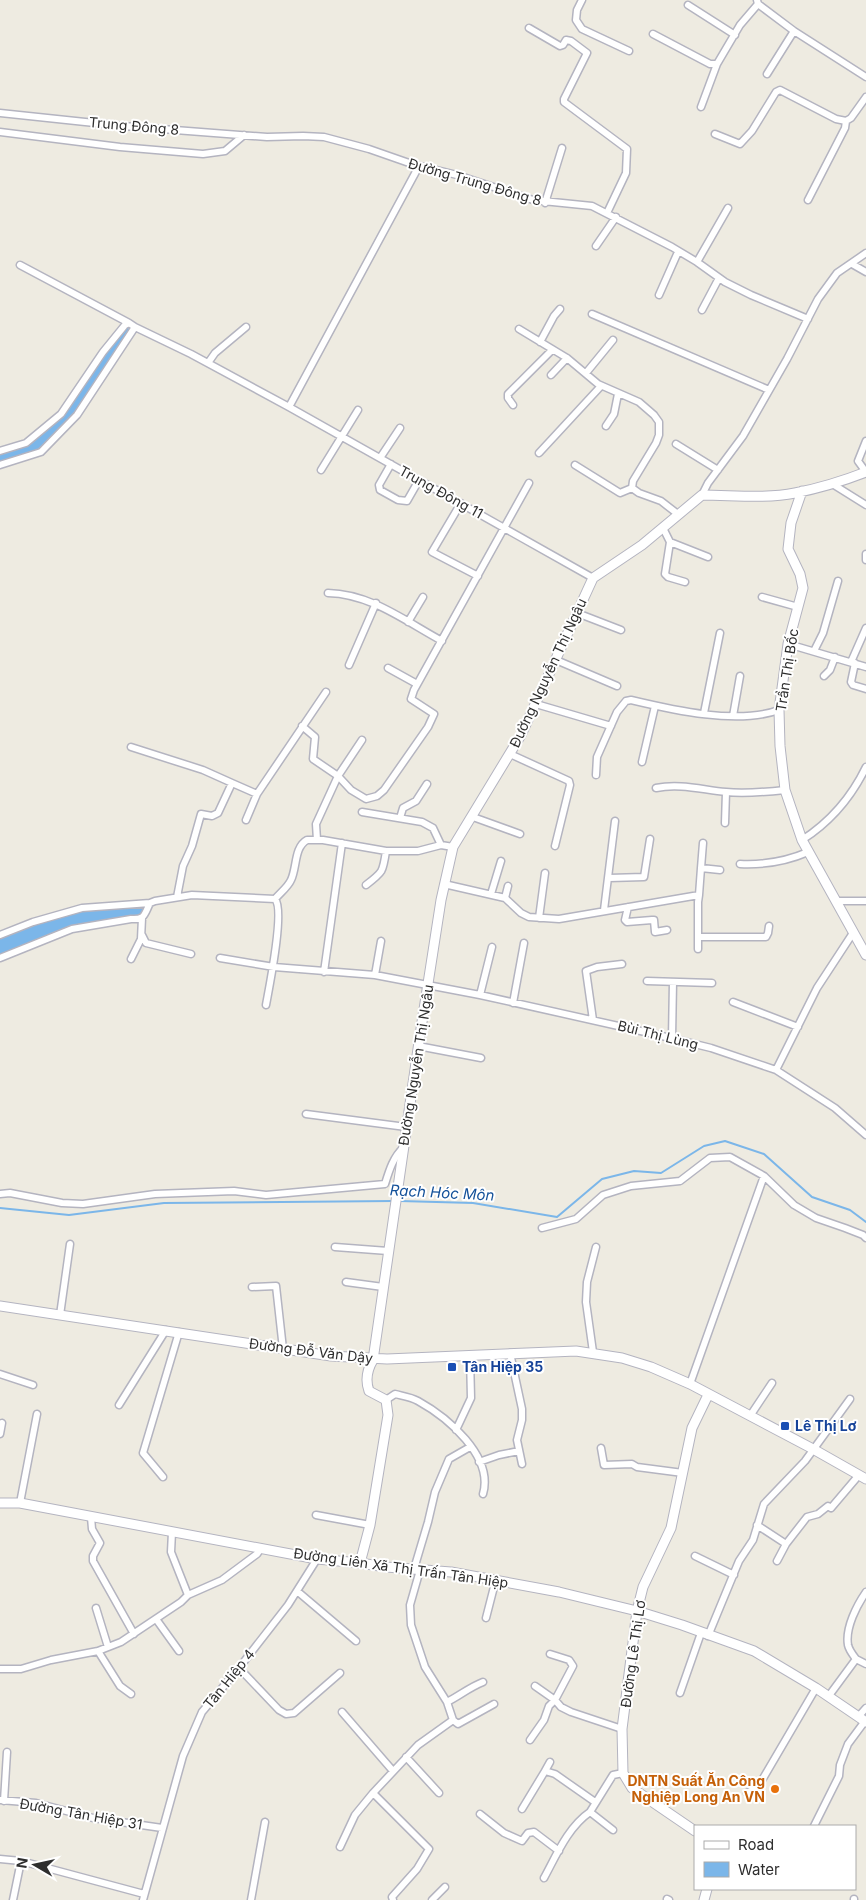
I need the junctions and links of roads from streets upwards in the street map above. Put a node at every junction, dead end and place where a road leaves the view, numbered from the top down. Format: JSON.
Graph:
{"nodes":[{"id":1,"x":582,"y":0,"type":"edge"},
{"id":2,"x":757,"y":2,"type":"edge"},
{"id":3,"x":688,"y":5,"type":"dead end"},
{"id":4,"x":529,"y":28,"type":"dead end"},
{"id":5,"x":794,"y":31,"type":"junction"},
{"id":6,"x":653,"y":34,"type":"dead end"},
{"id":7,"x":734,"y":35,"type":"junction"},
{"id":8,"x":629,"y":51,"type":"dead end"},
{"id":9,"x":717,"y":64,"type":"junction"},
{"id":10,"x":768,"y":74,"type":"dead end"},
{"id":11,"x":866,"y":77,"type":"edge"},
{"id":12,"x":866,"y":97,"type":"edge"},
{"id":13,"x":701,"y":107,"type":"dead end"},
{"id":14,"x":0,"y":113,"type":"edge"},
{"id":15,"x":846,"y":121,"type":"junction"},
{"id":16,"x":0,"y":132,"type":"edge"},
{"id":17,"x":715,"y":134,"type":"dead end"},
{"id":18,"x":244,"y":136,"type":"junction"},
{"id":19,"x":268,"y":137,"type":"joint"},
{"id":20,"x":562,"y":148,"type":"dead end"},
{"id":21,"x":419,"y":166,"type":"junction"},
{"id":22,"x":808,"y":200,"type":"dead end"},
{"id":23,"x":546,"y":203,"type":"junction"},
{"id":24,"x":728,"y":208,"type":"dead end"},
{"id":25,"x":607,"y":213,"type":"junction"},
{"id":26,"x":616,"y":217,"type":"junction"},
{"id":27,"x":596,"y":246,"type":"dead end"},
{"id":28,"x":678,"y":252,"type":"junction"},
{"id":29,"x":866,"y":252,"type":"edge"},
{"id":30,"x":697,"y":262,"type":"junction"},
{"id":31,"x":20,"y":264,"type":"dead end"},
{"id":32,"x":852,"y":264,"type":"junction"},
{"id":33,"x":866,"y":272,"type":"edge"},
{"id":34,"x":718,"y":278,"type":"junction"},
{"id":35,"x":659,"y":294,"type":"dead end"},
{"id":36,"x":560,"y":309,"type":"dead end"},
{"id":37,"x":702,"y":310,"type":"dead end"},
{"id":38,"x":592,"y":314,"type":"dead end"},
{"id":39,"x":808,"y":318,"type":"junction"},
{"id":40,"x":132,"y":325,"type":"junction"},
{"id":41,"x":246,"y":326,"type":"dead end"},
{"id":42,"x":519,"y":329,"type":"dead end"},
{"id":43,"x":613,"y":340,"type":"dead end"},
{"id":44,"x":540,"y":342,"type":"junction"},
{"id":45,"x":552,"y":350,"type":"junction"},
{"id":46,"x":567,"y":358,"type":"junction"},
{"id":47,"x":208,"y":363,"type":"junction"},
{"id":48,"x":586,"y":373,"type":"junction"},
{"id":49,"x":551,"y":376,"type":"dead end"},
{"id":50,"x":601,"y":386,"type":"junction"},
{"id":51,"x":769,"y":390,"type":"junction"},
{"id":52,"x":618,"y":394,"type":"junction"},
{"id":53,"x":513,"y":405,"type":"dead end"},
{"id":54,"x":290,"y":407,"type":"junction"},
{"id":55,"x":358,"y":410,"type":"dead end"},
{"id":56,"x":606,"y":426,"type":"dead end"},
{"id":57,"x":400,"y":428,"type":"dead end"},
{"id":58,"x":341,"y":436,"type":"junction"},
{"id":59,"x":866,"y":441,"type":"edge"},
{"id":60,"x":676,"y":444,"type":"dead end"},
{"id":61,"x":0,"y":451,"type":"edge"},
{"id":62,"x":539,"y":453,"type":"dead end"},
{"id":63,"x":380,"y":458,"type":"junction"},
{"id":64,"x":391,"y":464,"type":"junction"},
{"id":65,"x":0,"y":465,"type":"edge"},
{"id":66,"x":575,"y":465,"type":"dead end"},
{"id":67,"x":321,"y":470,"type":"dead end"},
{"id":68,"x":718,"y":470,"type":"junction"},
{"id":69,"x":866,"y":472,"type":"edge"},
{"id":70,"x":419,"y":480,"type":"junction"},
{"id":71,"x":529,"y":484,"type":"dead end"},
{"id":72,"x":834,"y":485,"type":"junction"},
{"id":73,"x":632,"y":488,"type":"junction"},
{"id":74,"x":802,"y":491,"type":"junction"},
{"id":75,"x":702,"y":495,"type":"junction"},
{"id":76,"x":461,"y":503,"type":"junction"},
{"id":77,"x":866,"y":505,"type":"edge"},
{"id":78,"x":678,"y":515,"type":"junction"},
{"id":79,"x":506,"y":528,"type":"junction"},
{"id":80,"x":663,"y":528,"type":"junction"},
{"id":81,"x":670,"y":542,"type":"junction"},
{"id":82,"x":866,"y":554,"type":"edge"},
{"id":83,"x":708,"y":557,"type":"dead end"},
{"id":84,"x":866,"y":560,"type":"edge"},
{"id":85,"x":478,"y":576,"type":"junction"},
{"id":86,"x":592,"y":578,"type":"junction"},
{"id":87,"x":838,"y":581,"type":"dead end"},
{"id":88,"x":685,"y":582,"type":"dead end"},
{"id":89,"x":328,"y":593,"type":"dead end"},
{"id":90,"x":423,"y":597,"type":"dead end"},
{"id":91,"x":762,"y":597,"type":"dead end"},
{"id":92,"x":376,"y":603,"type":"junction"},
{"id":93,"x":798,"y":607,"type":"junction"},
{"id":94,"x":577,"y":613,"type":"junction"},
{"id":95,"x":408,"y":622,"type":"junction"},
{"id":96,"x":866,"y":628,"type":"edge"},
{"id":97,"x":621,"y":630,"type":"dead end"},
{"id":98,"x":720,"y":633,"type":"dead end"},
{"id":99,"x":442,"y":641,"type":"junction"},
{"id":100,"x":788,"y":644,"type":"junction"},
{"id":101,"x":814,"y":651,"type":"junction"},
{"id":102,"x":835,"y":657,"type":"junction"},
{"id":103,"x":556,"y":660,"type":"junction"},
{"id":104,"x":853,"y":663,"type":"junction"},
{"id":105,"x":349,"y":665,"type":"dead end"},
{"id":106,"x":866,"y":667,"type":"edge"},
{"id":107,"x":388,"y":668,"type":"dead end"},
{"id":108,"x":740,"y":676,"type":"dead end"},
{"id":109,"x":824,"y":676,"type":"dead end"},
{"id":110,"x":417,"y":684,"type":"junction"},
{"id":111,"x":617,"y":686,"type":"dead end"},
{"id":112,"x":866,"y":688,"type":"edge"},
{"id":113,"x":326,"y":692,"type":"dead end"},
{"id":114,"x":536,"y":704,"type":"junction"},
{"id":115,"x":655,"y":706,"type":"junction"},
{"id":116,"x":779,"y":710,"type":"junction"},
{"id":117,"x":704,"y":713,"type":"junction"},
{"id":118,"x":733,"y":716,"type":"junction"},
{"id":119,"x":302,"y":726,"type":"junction"},
{"id":120,"x":611,"y":726,"type":"junction"},
{"id":121,"x":362,"y":740,"type":"dead end"},
{"id":122,"x":130,"y":747,"type":"dead end"},
{"id":123,"x":510,"y":754,"type":"junction"},
{"id":124,"x":642,"y":762,"type":"dead end"},
{"id":125,"x":866,"y":768,"type":"edge"},
{"id":126,"x":596,"y":775,"type":"dead end"},
{"id":127,"x":338,"y":776,"type":"junction"},
{"id":128,"x":232,"y":783,"type":"junction"},
{"id":129,"x":427,"y":784,"type":"dead end"},
{"id":130,"x":656,"y":788,"type":"dead end"},
{"id":131,"x":785,"y":790,"type":"junction"},
{"id":132,"x":726,"y":792,"type":"junction"},
{"id":133,"x":257,"y":794,"type":"junction"},
{"id":134,"x":362,"y":812,"type":"dead end"},
{"id":135,"x":473,"y":816,"type":"junction"},
{"id":136,"x":400,"y":818,"type":"junction"},
{"id":137,"x":246,"y":820,"type":"dead end"},
{"id":138,"x":615,"y":821,"type":"dead end"},
{"id":139,"x":725,"y":823,"type":"dead end"},
{"id":140,"x":520,"y":834,"type":"dead end"},
{"id":141,"x":650,"y":839,"type":"dead end"},
{"id":142,"x":318,"y":840,"type":"junction"},
{"id":143,"x":802,"y":840,"type":"junction"},
{"id":144,"x":342,"y":843,"type":"junction"},
{"id":145,"x":703,"y":843,"type":"dead end"},
{"id":146,"x":441,"y":845,"type":"junction"},
{"id":147,"x":555,"y":846,"type":"dead end"},
{"id":148,"x":453,"y":847,"type":"junction"},
{"id":149,"x":386,"y":851,"type":"junction"},
{"id":150,"x":808,"y":852,"type":"junction"},
{"id":151,"x":501,"y":861,"type":"dead end"},
{"id":152,"x":740,"y":864,"type":"dead end"},
{"id":153,"x":701,"y":868,"type":"junction"},
{"id":154,"x":720,"y":870,"type":"dead end"},
{"id":155,"x":546,"y":873,"type":"dead end"},
{"id":156,"x":609,"y":878,"type":"junction"},
{"id":157,"x":444,"y":884,"type":"junction"},
{"id":158,"x":366,"y":885,"type":"dead end"},
{"id":159,"x":508,"y":886,"type":"dead end"},
{"id":160,"x":492,"y":894,"type":"junction"},
{"id":161,"x":699,"y":895,"type":"junction"},
{"id":162,"x":177,"y":896,"type":"junction"},
{"id":163,"x":505,"y":898,"type":"junction"},
{"id":164,"x":275,"y":899,"type":"junction"},
{"id":165,"x":838,"y":902,"type":"junction"},
{"id":166,"x":866,"y":902,"type":"edge"},
{"id":167,"x":150,"y":903,"type":"junction"},
{"id":168,"x":628,"y":907,"type":"junction"},
{"id":169,"x":604,"y":910,"type":"junction"},
{"id":170,"x":142,"y":918,"type":"junction"},
{"id":171,"x":539,"y":918,"type":"junction"},
{"id":172,"x":769,"y":926,"type":"dead end"},
{"id":173,"x":667,"y":930,"type":"dead end"},
{"id":174,"x":853,"y":933,"type":"junction"},
{"id":175,"x":0,"y":935,"type":"edge"},
{"id":176,"x":142,"y":935,"type":"junction"},
{"id":177,"x":698,"y":937,"type":"junction"},
{"id":178,"x":381,"y":941,"type":"dead end"},
{"id":179,"x":524,"y":943,"type":"dead end"},
{"id":180,"x":492,"y":947,"type":"dead end"},
{"id":181,"x":698,"y":950,"type":"dead end"},
{"id":182,"x":191,"y":954,"type":"dead end"},
{"id":183,"x":866,"y":955,"type":"edge"},
{"id":184,"x":0,"y":958,"type":"edge"},
{"id":185,"x":220,"y":958,"type":"dead end"},
{"id":186,"x":131,"y":959,"type":"dead end"},
{"id":187,"x":622,"y":964,"type":"dead end"},
{"id":188,"x":274,"y":967,"type":"junction"},
{"id":189,"x":324,"y":972,"type":"junction"},
{"id":190,"x":375,"y":975,"type":"junction"},
{"id":191,"x":647,"y":981,"type":"dead end"},
{"id":192,"x":673,"y":982,"type":"junction"},
{"id":193,"x":712,"y":983,"type":"dead end"},
{"id":194,"x":428,"y":986,"type":"junction"},
{"id":195,"x":480,"y":996,"type":"junction"},
{"id":196,"x":733,"y":1002,"type":"dead end"},
{"id":197,"x":513,"y":1003,"type":"junction"},
{"id":198,"x":266,"y":1005,"type":"dead end"},
{"id":199,"x":593,"y":1020,"type":"junction"},
{"id":200,"x":798,"y":1026,"type":"junction"},
{"id":201,"x":672,"y":1038,"type":"junction"},
{"id":202,"x":418,"y":1046,"type":"junction"},
{"id":203,"x":481,"y":1058,"type":"dead end"},
{"id":204,"x":776,"y":1070,"type":"junction"},
{"id":205,"x":306,"y":1114,"type":"dead end"},
{"id":206,"x":406,"y":1127,"type":"junction"},
{"id":207,"x":866,"y":1135,"type":"edge"},
{"id":208,"x":404,"y":1147,"type":"junction"},
{"id":209,"x":764,"y":1176,"type":"junction"},
{"id":210,"x":0,"y":1194,"type":"edge"},
{"id":211,"x":542,"y":1228,"type":"dead end"},
{"id":212,"x":866,"y":1238,"type":"edge"},
{"id":213,"x":70,"y":1244,"type":"dead end"},
{"id":214,"x":596,"y":1246,"type":"dead end"},
{"id":215,"x":335,"y":1247,"type":"dead end"},
{"id":216,"x":388,"y":1251,"type":"junction"},
{"id":217,"x":346,"y":1282,"type":"dead end"},
{"id":218,"x":252,"y":1287,"type":"dead end"},
{"id":219,"x":383,"y":1288,"type":"junction"},
{"id":220,"x":0,"y":1306,"type":"edge"},
{"id":221,"x":60,"y":1314,"type":"junction"},
{"id":222,"x":166,"y":1330,"type":"junction"},
{"id":223,"x":179,"y":1332,"type":"junction"},
{"id":224,"x":283,"y":1349,"type":"junction"},
{"id":225,"x":593,"y":1352,"type":"junction"},
{"id":226,"x":510,"y":1353,"type":"junction"},
{"id":227,"x":470,"y":1356,"type":"junction"},
{"id":228,"x":373,"y":1360,"type":"junction"},
{"id":229,"x":0,"y":1374,"type":"edge"},
{"id":230,"x":772,"y":1382,"type":"dead end"},
{"id":231,"x":690,"y":1384,"type":"junction"},
{"id":232,"x":33,"y":1385,"type":"dead end"},
{"id":233,"x":708,"y":1394,"type":"junction"},
{"id":234,"x":850,"y":1399,"type":"dead end"},
{"id":235,"x":386,"y":1400,"type":"junction"},
{"id":236,"x":119,"y":1405,"type":"dead end"},
{"id":237,"x":37,"y":1414,"type":"dead end"},
{"id":238,"x":750,"y":1416,"type":"junction"},
{"id":239,"x":2,"y":1422,"type":"dead end"},
{"id":240,"x":456,"y":1430,"type":"junction"},
{"id":241,"x":0,"y":1434,"type":"edge"},
{"id":242,"x":470,"y":1447,"type":"junction"},
{"id":243,"x":601,"y":1448,"type":"dead end"},
{"id":244,"x":813,"y":1449,"type":"junction"},
{"id":245,"x":519,"y":1452,"type":"junction"},
{"id":246,"x":480,"y":1462,"type":"junction"},
{"id":247,"x":522,"y":1464,"type":"dead end"},
{"id":248,"x":683,"y":1473,"type":"junction"},
{"id":249,"x":163,"y":1477,"type":"dead end"},
{"id":250,"x":862,"y":1477,"type":"edge"},
{"id":251,"x":483,"y":1494,"type":"dead end"},
{"id":252,"x":0,"y":1503,"type":"edge"},
{"id":253,"x":20,"y":1503,"type":"junction"},
{"id":254,"x":316,"y":1515,"type":"dead end"},
{"id":255,"x":92,"y":1517,"type":"junction"},
{"id":256,"x":370,"y":1525,"type":"junction"},
{"id":257,"x":757,"y":1525,"type":"junction"},
{"id":258,"x":172,"y":1532,"type":"junction"},
{"id":259,"x":786,"y":1544,"type":"junction"},
{"id":260,"x":261,"y":1548,"type":"junction"},
{"id":261,"x":695,"y":1556,"type":"dead end"},
{"id":262,"x":317,"y":1559,"type":"junction"},
{"id":263,"x":777,"y":1561,"type":"dead end"},
{"id":264,"x":360,"y":1563,"type":"junction"},
{"id":265,"x":417,"y":1570,"type":"junction"},
{"id":266,"x":734,"y":1575,"type":"junction"},
{"id":267,"x":496,"y":1580,"type":"junction"},
{"id":268,"x":297,"y":1591,"type":"junction"},
{"id":269,"x":866,"y":1592,"type":"edge"},
{"id":270,"x":188,"y":1595,"type":"junction"},
{"id":271,"x":96,"y":1608,"type":"dead end"},
{"id":272,"x":637,"y":1611,"type":"junction"},
{"id":273,"x":486,"y":1618,"type":"dead end"},
{"id":274,"x":156,"y":1619,"type":"junction"},
{"id":275,"x":134,"y":1634,"type":"junction"},
{"id":276,"x":705,"y":1634,"type":"junction"},
{"id":277,"x":356,"y":1641,"type":"dead end"},
{"id":278,"x":108,"y":1647,"type":"junction"},
{"id":279,"x":98,"y":1651,"type":"junction"},
{"id":280,"x":179,"y":1651,"type":"dead end"},
{"id":281,"x":550,"y":1654,"type":"dead end"},
{"id":282,"x":856,"y":1659,"type":"junction"},
{"id":283,"x":866,"y":1664,"type":"edge"},
{"id":284,"x":239,"y":1668,"type":"junction"},
{"id":285,"x":0,"y":1670,"type":"edge"},
{"id":286,"x":340,"y":1673,"type":"dead end"},
{"id":287,"x":483,"y":1682,"type":"dead end"},
{"id":288,"x":535,"y":1686,"type":"dead end"},
{"id":289,"x":816,"y":1688,"type":"junction"},
{"id":290,"x":680,"y":1693,"type":"dead end"},
{"id":291,"x":131,"y":1694,"type":"dead end"},
{"id":292,"x":828,"y":1697,"type":"junction"},
{"id":293,"x":555,"y":1700,"type":"junction"},
{"id":294,"x":447,"y":1702,"type":"junction"},
{"id":295,"x":494,"y":1704,"type":"dead end"},
{"id":296,"x":866,"y":1708,"type":"edge"},
{"id":297,"x":342,"y":1712,"type":"dead end"},
{"id":298,"x":453,"y":1720,"type":"junction"},
{"id":299,"x":863,"y":1720,"type":"edge"},
{"id":300,"x":622,"y":1729,"type":"junction"},
{"id":301,"x":530,"y":1740,"type":"dead end"},
{"id":302,"x":7,"y":1752,"type":"dead end"},
{"id":303,"x":406,"y":1757,"type":"junction"},
{"id":304,"x":550,"y":1762,"type":"dead end"},
{"id":305,"x":393,"y":1771,"type":"junction"},
{"id":306,"x":545,"y":1771,"type":"junction"},
{"id":307,"x":623,"y":1773,"type":"junction"},
{"id":308,"x":373,"y":1792,"type":"junction"},
{"id":309,"x":439,"y":1793,"type":"dead end"},
{"id":310,"x":747,"y":1793,"type":"dead end"},
{"id":311,"x":2,"y":1800,"type":"edge"},
{"id":312,"x":595,"y":1802,"type":"junction"},
{"id":313,"x":522,"y":1809,"type":"dead end"},
{"id":314,"x":590,"y":1812,"type":"junction"},
{"id":315,"x":480,"y":1814,"type":"dead end"},
{"id":316,"x":265,"y":1822,"type":"dead end"},
{"id":317,"x":814,"y":1825,"type":"edge"},
{"id":318,"x":162,"y":1828,"type":"junction"},
{"id":319,"x":613,"y":1830,"type":"dead end"},
{"id":320,"x":694,"y":1830,"type":"edge"},
{"id":321,"x":340,"y":1847,"type":"dead end"},
{"id":322,"x":559,"y":1851,"type":"junction"},
{"id":323,"x":0,"y":1859,"type":"edge"},
{"id":324,"x":22,"y":1861,"type":"junction"},
{"id":325,"x":544,"y":1878,"type":"dead end"},
{"id":326,"x":445,"y":1887,"type":"dead end"},
{"id":327,"x":144,"y":1897,"type":"edge"},
{"id":328,"x":13,"y":1900,"type":"edge"},
{"id":329,"x":251,"y":1900,"type":"edge"},
{"id":330,"x":393,"y":1900,"type":"edge"},
{"id":331,"x":432,"y":1900,"type":"edge"}],
"edges":[{"from":1,"to":8,"type":"street"},
{"from":2,"to":5,"type":"street"},
{"from":2,"to":7,"type":"street"},
{"from":3,"to":7,"type":"street"},
{"from":4,"to":25,"type":"street"},
{"from":5,"to":10,"type":"street"},
{"from":5,"to":11,"type":"street"},
{"from":6,"to":9,"type":"street"},
{"from":7,"to":9,"type":"street"},
{"from":9,"to":13,"type":"street"},
{"from":12,"to":15,"type":"street"},
{"from":14,"to":18,"type":"street","name":"Trung Đông 8"},
{"from":15,"to":17,"type":"street"},
{"from":15,"to":22,"type":"street"},
{"from":16,"to":18,"type":"street"},
{"from":18,"to":19,"type":"street","name":"Trung Đông 8"},
{"from":19,"to":21,"type":"street","name":"Đường Trung Đông 8"},
{"from":20,"to":23,"type":"street"},
{"from":21,"to":23,"type":"street","name":"Đường Trung Đông 8"},
{"from":21,"to":54,"type":"street"},
{"from":23,"to":25,"type":"street","name":"Đường Trung Đông 8"},
{"from":24,"to":30,"type":"street"},
{"from":25,"to":26,"type":"street","name":"Đường Trung Đông 8"},
{"from":26,"to":27,"type":"street"},
{"from":26,"to":28,"type":"street","name":"Đường Trung Đông 8"},
{"from":28,"to":30,"type":"street","name":"Đường Trung Đông 8"},
{"from":28,"to":35,"type":"street"},
{"from":29,"to":32,"type":"street"},
{"from":30,"to":34,"type":"street","name":"Đường Trung Đông 8"},
{"from":31,"to":40,"type":"street","name":"Trung Đông 11"},
{"from":32,"to":33,"type":"street"},
{"from":32,"to":39,"type":"street"},
{"from":34,"to":37,"type":"street"},
{"from":34,"to":39,"type":"street","name":"Đường Trung Đông 8"},
{"from":36,"to":44,"type":"street"},
{"from":38,"to":51,"type":"street"},
{"from":39,"to":51,"type":"street"},
{"from":40,"to":47,"type":"street","name":"Trung Đông 11"},
{"from":40,"to":61,"type":"street"},
{"from":40,"to":65,"type":"street"},
{"from":41,"to":47,"type":"street"},
{"from":42,"to":44,"type":"street"},
{"from":43,"to":48,"type":"street"},
{"from":44,"to":45,"type":"street"},
{"from":45,"to":46,"type":"street"},
{"from":45,"to":53,"type":"street"},
{"from":46,"to":48,"type":"street"},
{"from":46,"to":49,"type":"street"},
{"from":47,"to":54,"type":"street","name":"Trung Đông 11"},
{"from":48,"to":50,"type":"street"},
{"from":50,"to":52,"type":"street"},
{"from":50,"to":62,"type":"street"},
{"from":51,"to":68,"type":"street"},
{"from":52,"to":56,"type":"street"},
{"from":52,"to":73,"type":"street"},
{"from":54,"to":58,"type":"street","name":"Trung Đông 11"},
{"from":55,"to":58,"type":"street"},
{"from":57,"to":63,"type":"street"},
{"from":58,"to":63,"type":"street","name":"Trung Đông 11"},
{"from":58,"to":67,"type":"street"},
{"from":59,"to":69,"type":"street"},
{"from":60,"to":68,"type":"street"},
{"from":63,"to":64,"type":"street","name":"Trung Đông 11"},
{"from":64,"to":70,"type":"street","name":"Trung Đông 11"},
{"from":64,"to":70,"type":"street"},
{"from":66,"to":73,"type":"street"},
{"from":68,"to":75,"type":"street"},
{"from":69,"to":72,"type":"street"},
{"from":70,"to":76,"type":"street","name":"Trung Đông 11"},
{"from":71,"to":79,"type":"street"},
{"from":72,"to":74,"type":"street"},
{"from":72,"to":77,"type":"street"},
{"from":73,"to":78,"type":"street"},
{"from":74,"to":75,"type":"street"},
{"from":74,"to":93,"type":"street","name":"Trần Thị Bốc"},
{"from":75,"to":78,"type":"street"},
{"from":76,"to":79,"type":"street","name":"Trung Đông 11"},
{"from":76,"to":85,"type":"street"},
{"from":78,"to":80,"type":"street"},
{"from":79,"to":85,"type":"street"},
{"from":79,"to":86,"type":"street","name":"Trung Đông 11"},
{"from":80,"to":81,"type":"street"},
{"from":80,"to":86,"type":"street"},
{"from":81,"to":83,"type":"street"},
{"from":81,"to":88,"type":"street"},
{"from":82,"to":84,"type":"street"},
{"from":85,"to":99,"type":"street"},
{"from":86,"to":94,"type":"street","name":"Đường Nguyễn Thị Ngâu"},
{"from":87,"to":101,"type":"street"},
{"from":89,"to":92,"type":"street"},
{"from":90,"to":95,"type":"street"},
{"from":91,"to":93,"type":"street"},
{"from":92,"to":95,"type":"street"},
{"from":92,"to":105,"type":"street"},
{"from":93,"to":100,"type":"street","name":"Trần Thị Bốc"},
{"from":94,"to":97,"type":"street"},
{"from":94,"to":103,"type":"street","name":"Đường Nguyễn Thị Ngâu"},
{"from":95,"to":99,"type":"street"},
{"from":96,"to":104,"type":"street"},
{"from":98,"to":117,"type":"street"},
{"from":99,"to":110,"type":"street"},
{"from":100,"to":101,"type":"street"},
{"from":100,"to":116,"type":"street","name":"Trần Thị Bốc"},
{"from":101,"to":102,"type":"street"},
{"from":102,"to":104,"type":"street"},
{"from":102,"to":109,"type":"street"},
{"from":103,"to":111,"type":"street"},
{"from":103,"to":114,"type":"street","name":"Đường Nguyễn Thị Ngâu"},
{"from":104,"to":106,"type":"street"},
{"from":104,"to":112,"type":"street"},
{"from":107,"to":110,"type":"street"},
{"from":108,"to":118,"type":"street"},
{"from":110,"to":127,"type":"street"},
{"from":113,"to":119,"type":"street"},
{"from":114,"to":120,"type":"street"},
{"from":114,"to":123,"type":"street","name":"Đường Nguyễn Thị Ngâu"},
{"from":115,"to":117,"type":"street"},
{"from":115,"to":120,"type":"street"},
{"from":115,"to":124,"type":"street"},
{"from":116,"to":118,"type":"street"},
{"from":116,"to":131,"type":"street","name":"Trần Thị Bốc"},
{"from":117,"to":118,"type":"street"},
{"from":119,"to":127,"type":"street"},
{"from":119,"to":133,"type":"street"},
{"from":120,"to":126,"type":"street"},
{"from":121,"to":127,"type":"street"},
{"from":122,"to":128,"type":"street"},
{"from":123,"to":135,"type":"street","name":"Đường Nguyễn Thị Ngâu"},
{"from":123,"to":147,"type":"street"},
{"from":125,"to":143,"type":"street"},
{"from":127,"to":142,"type":"street"},
{"from":128,"to":133,"type":"street"},
{"from":128,"to":162,"type":"street"},
{"from":129,"to":136,"type":"street"},
{"from":130,"to":132,"type":"street"},
{"from":131,"to":132,"type":"street"},
{"from":131,"to":143,"type":"street","name":"Trần Thị Bốc"},
{"from":132,"to":139,"type":"street"},
{"from":133,"to":137,"type":"street"},
{"from":134,"to":136,"type":"street"},
{"from":135,"to":140,"type":"street"},
{"from":135,"to":148,"type":"street","name":"Đường Nguyễn Thị Ngâu"},
{"from":136,"to":146,"type":"street"},
{"from":138,"to":156,"type":"street"},
{"from":141,"to":156,"type":"street"},
{"from":142,"to":144,"type":"street"},
{"from":142,"to":164,"type":"street"},
{"from":143,"to":150,"type":"street","name":"Trần Thị Bốc"},
{"from":144,"to":149,"type":"street"},
{"from":144,"to":189,"type":"street"},
{"from":145,"to":153,"type":"street"},
{"from":146,"to":148,"type":"street"},
{"from":146,"to":149,"type":"street"},
{"from":148,"to":157,"type":"street","name":"Đường Nguyễn Thị Ngâu"},
{"from":149,"to":158,"type":"street"},
{"from":150,"to":152,"type":"street"},
{"from":150,"to":165,"type":"street","name":"Trần Thị Bốc"},
{"from":151,"to":160,"type":"street"},
{"from":153,"to":154,"type":"street"},
{"from":153,"to":161,"type":"street"},
{"from":155,"to":171,"type":"street"},
{"from":156,"to":169,"type":"street"},
{"from":157,"to":160,"type":"street"},
{"from":157,"to":194,"type":"street","name":"Đường Nguyễn Thị Ngâu"},
{"from":159,"to":163,"type":"street"},
{"from":160,"to":163,"type":"street"},
{"from":161,"to":168,"type":"street"},
{"from":161,"to":177,"type":"street"},
{"from":162,"to":164,"type":"street"},
{"from":162,"to":167,"type":"street"},
{"from":163,"to":171,"type":"street"},
{"from":164,"to":188,"type":"street"},
{"from":165,"to":166,"type":"street"},
{"from":165,"to":174,"type":"street","name":"Trần Thị Bốc"},
{"from":167,"to":170,"type":"street"},
{"from":167,"to":175,"type":"street"},
{"from":168,"to":169,"type":"street"},
{"from":168,"to":173,"type":"street"},
{"from":169,"to":171,"type":"street"},
{"from":170,"to":176,"type":"street"},
{"from":170,"to":184,"type":"street"},
{"from":172,"to":177,"type":"street"},
{"from":174,"to":183,"type":"street","name":"Trần Thị Bốc"},
{"from":174,"to":200,"type":"street"},
{"from":176,"to":182,"type":"street"},
{"from":176,"to":186,"type":"street"},
{"from":177,"to":181,"type":"street"},
{"from":178,"to":190,"type":"street"},
{"from":179,"to":197,"type":"street"},
{"from":180,"to":195,"type":"street"},
{"from":185,"to":188,"type":"street","name":"Bùi Thị Lùng"},
{"from":187,"to":199,"type":"street"},
{"from":188,"to":189,"type":"street","name":"Bùi Thị Lùng"},
{"from":188,"to":198,"type":"street"},
{"from":189,"to":190,"type":"street","name":"Bùi Thị Lùng"},
{"from":190,"to":194,"type":"street","name":"Bùi Thị Lùng"},
{"from":191,"to":192,"type":"street"},
{"from":192,"to":193,"type":"street"},
{"from":192,"to":201,"type":"street"},
{"from":194,"to":195,"type":"street","name":"Bùi Thị Lùng"},
{"from":194,"to":202,"type":"street","name":"Đường Nguyễn Thị Ngâu"},
{"from":195,"to":197,"type":"street","name":"Bùi Thị Lùng"},
{"from":196,"to":200,"type":"street"},
{"from":197,"to":199,"type":"street","name":"Bùi Thị Lùng"},
{"from":199,"to":201,"type":"street","name":"Bùi Thị Lùng"},
{"from":200,"to":204,"type":"street"},
{"from":201,"to":204,"type":"street","name":"Bùi Thị Lùng"},
{"from":202,"to":203,"type":"street"},
{"from":202,"to":206,"type":"street","name":"Đường Nguyễn Thị Ngâu"},
{"from":204,"to":207,"type":"street","name":"Bùi Thị Lùng"},
{"from":205,"to":206,"type":"street"},
{"from":206,"to":208,"type":"street","name":"Đường Nguyễn Thị Ngâu"},
{"from":208,"to":210,"type":"street"},
{"from":208,"to":216,"type":"street","name":"Đường Nguyễn Thị Ngâu"},
{"from":209,"to":211,"type":"street"},
{"from":209,"to":212,"type":"street"},
{"from":209,"to":231,"type":"street"},
{"from":213,"to":221,"type":"street"},
{"from":214,"to":225,"type":"street"},
{"from":215,"to":216,"type":"street"},
{"from":216,"to":219,"type":"street"},
{"from":217,"to":219,"type":"street"},
{"from":218,"to":224,"type":"street"},
{"from":219,"to":228,"type":"street"},
{"from":220,"to":221,"type":"street","name":"Đường Đỗ Văn Dậy"},
{"from":221,"to":222,"type":"street","name":"Đường Đỗ Văn Dậy"},
{"from":222,"to":223,"type":"street","name":"Đường Đỗ Văn Dậy"},
{"from":222,"to":236,"type":"street"},
{"from":223,"to":224,"type":"street","name":"Đường Đỗ Văn Dậy"},
{"from":223,"to":249,"type":"street"},
{"from":224,"to":228,"type":"street","name":"Đường Đỗ Văn Dậy"},
{"from":225,"to":226,"type":"street","name":"Đường Đỗ Văn Dậy"},
{"from":225,"to":231,"type":"street","name":"Đường Đỗ Văn Dậy"},
{"from":226,"to":227,"type":"street","name":"Đường Đỗ Văn Dậy"},
{"from":226,"to":245,"type":"street"},
{"from":227,"to":228,"type":"street","name":"Đường Đỗ Văn Dậy"},
{"from":227,"to":240,"type":"street"},
{"from":228,"to":235,"type":"street"},
{"from":229,"to":232,"type":"street"},
{"from":230,"to":238,"type":"street"},
{"from":231,"to":233,"type":"street","name":"Đường Đỗ Văn Dậy"},
{"from":233,"to":238,"type":"street","name":"Đường Đỗ Văn Dậy"},
{"from":233,"to":248,"type":"street","name":"Đường Lê Thị Lơ"},
{"from":234,"to":244,"type":"street"},
{"from":235,"to":240,"type":"street"},
{"from":235,"to":256,"type":"street"},
{"from":237,"to":253,"type":"street"},
{"from":238,"to":244,"type":"street","name":"Đường Đỗ Văn Dậy"},
{"from":239,"to":241,"type":"street"},
{"from":240,"to":242,"type":"street"},
{"from":242,"to":246,"type":"street"},
{"from":242,"to":265,"type":"street"},
{"from":243,"to":248,"type":"street"},
{"from":244,"to":250,"type":"street","name":"Đường Đỗ Văn Dậy"},
{"from":244,"to":257,"type":"street"},
{"from":245,"to":246,"type":"street"},
{"from":245,"to":247,"type":"street"},
{"from":246,"to":251,"type":"street"},
{"from":248,"to":272,"type":"street","name":"Đường Lê Thị Lơ"},
{"from":250,"to":259,"type":"street"},
{"from":252,"to":253,"type":"street","name":"Đường Liên Xã Thị Trấn Tân Hiệp"},
{"from":253,"to":255,"type":"street","name":"Đường Liên Xã Thị Trấn Tân Hiệp"},
{"from":254,"to":256,"type":"street"},
{"from":255,"to":258,"type":"street","name":"Đường Liên Xã Thị Trấn Tân Hiệp"},
{"from":255,"to":275,"type":"street"},
{"from":256,"to":264,"type":"street"},
{"from":257,"to":259,"type":"street"},
{"from":257,"to":266,"type":"street"},
{"from":258,"to":260,"type":"street","name":"Đường Liên Xã Thị Trấn Tân Hiệp"},
{"from":258,"to":270,"type":"street"},
{"from":259,"to":263,"type":"street"},
{"from":260,"to":262,"type":"street","name":"Đường Liên Xã Thị Trấn Tân Hiệp"},
{"from":260,"to":270,"type":"street"},
{"from":261,"to":266,"type":"street"},
{"from":262,"to":264,"type":"street","name":"Đường Liên Xã Thị Trấn Tân Hiệp"},
{"from":262,"to":268,"type":"street","name":"Tân Hiệp 4"},
{"from":264,"to":265,"type":"street","name":"Đường Liên Xã Thị Trấn Tân Hiệp"},
{"from":265,"to":267,"type":"street","name":"Đường Liên Xã Thị Trấn Tân Hiệp"},
{"from":265,"to":294,"type":"street"},
{"from":266,"to":276,"type":"street"},
{"from":267,"to":272,"type":"street","name":"Đường Liên Xã Thị Trấn Tân Hiệp"},
{"from":267,"to":273,"type":"street"},
{"from":268,"to":277,"type":"street"},
{"from":268,"to":284,"type":"street","name":"Tân Hiệp 4"},
{"from":269,"to":282,"type":"street"},
{"from":270,"to":274,"type":"street"},
{"from":271,"to":278,"type":"street"},
{"from":272,"to":276,"type":"street","name":"Đường Liên Xã Thị Trấn Tân Hiệp"},
{"from":272,"to":300,"type":"street","name":"Đường Lê Thị Lơ"},
{"from":274,"to":275,"type":"street"},
{"from":274,"to":280,"type":"street"},
{"from":275,"to":278,"type":"street"},
{"from":276,"to":289,"type":"street","name":"Đường Liên Xã Thị Trấn Tân Hiệp"},
{"from":276,"to":290,"type":"street"},
{"from":278,"to":279,"type":"street"},
{"from":279,"to":285,"type":"street"},
{"from":279,"to":291,"type":"street"},
{"from":281,"to":293,"type":"street"},
{"from":282,"to":283,"type":"street"},
{"from":282,"to":292,"type":"street"},
{"from":284,"to":286,"type":"street"},
{"from":284,"to":318,"type":"street","name":"Tân Hiệp 4"},
{"from":287,"to":294,"type":"street"},
{"from":288,"to":293,"type":"street"},
{"from":289,"to":292,"type":"street","name":"Đường Liên Xã Thị Trấn Tân Hiệp"},
{"from":289,"to":310,"type":"street"},
{"from":292,"to":299,"type":"street","name":"Đường Liên Xã Thị Trấn Tân Hiệp"},
{"from":293,"to":300,"type":"street"},
{"from":293,"to":301,"type":"street"},
{"from":294,"to":298,"type":"street"},
{"from":295,"to":298,"type":"street"},
{"from":296,"to":299,"type":"street"},
{"from":297,"to":305,"type":"street"},
{"from":298,"to":303,"type":"street"},
{"from":299,"to":317,"type":"street"},
{"from":300,"to":307,"type":"street","name":"Đường Lê Thị Lơ"},
{"from":302,"to":311,"type":"street"},
{"from":303,"to":305,"type":"street"},
{"from":303,"to":309,"type":"street"},
{"from":304,"to":306,"type":"street"},
{"from":305,"to":308,"type":"street"},
{"from":306,"to":312,"type":"street"},
{"from":306,"to":313,"type":"street"},
{"from":307,"to":312,"type":"street"},
{"from":307,"to":320,"type":"street"},
{"from":308,"to":321,"type":"street"},
{"from":308,"to":330,"type":"street"},
{"from":311,"to":318,"type":"street","name":"Đường Tân Hiệp 31"},
{"from":312,"to":314,"type":"street"},
{"from":314,"to":319,"type":"street"},
{"from":314,"to":322,"type":"street"},
{"from":315,"to":322,"type":"street"},
{"from":316,"to":329,"type":"street"},
{"from":318,"to":327,"type":"street","name":"Tân Hiệp 4"},
{"from":322,"to":325,"type":"street"},
{"from":323,"to":324,"type":"street"},
{"from":324,"to":327,"type":"street"},
{"from":324,"to":328,"type":"street"},
{"from":326,"to":331,"type":"street"}]}
